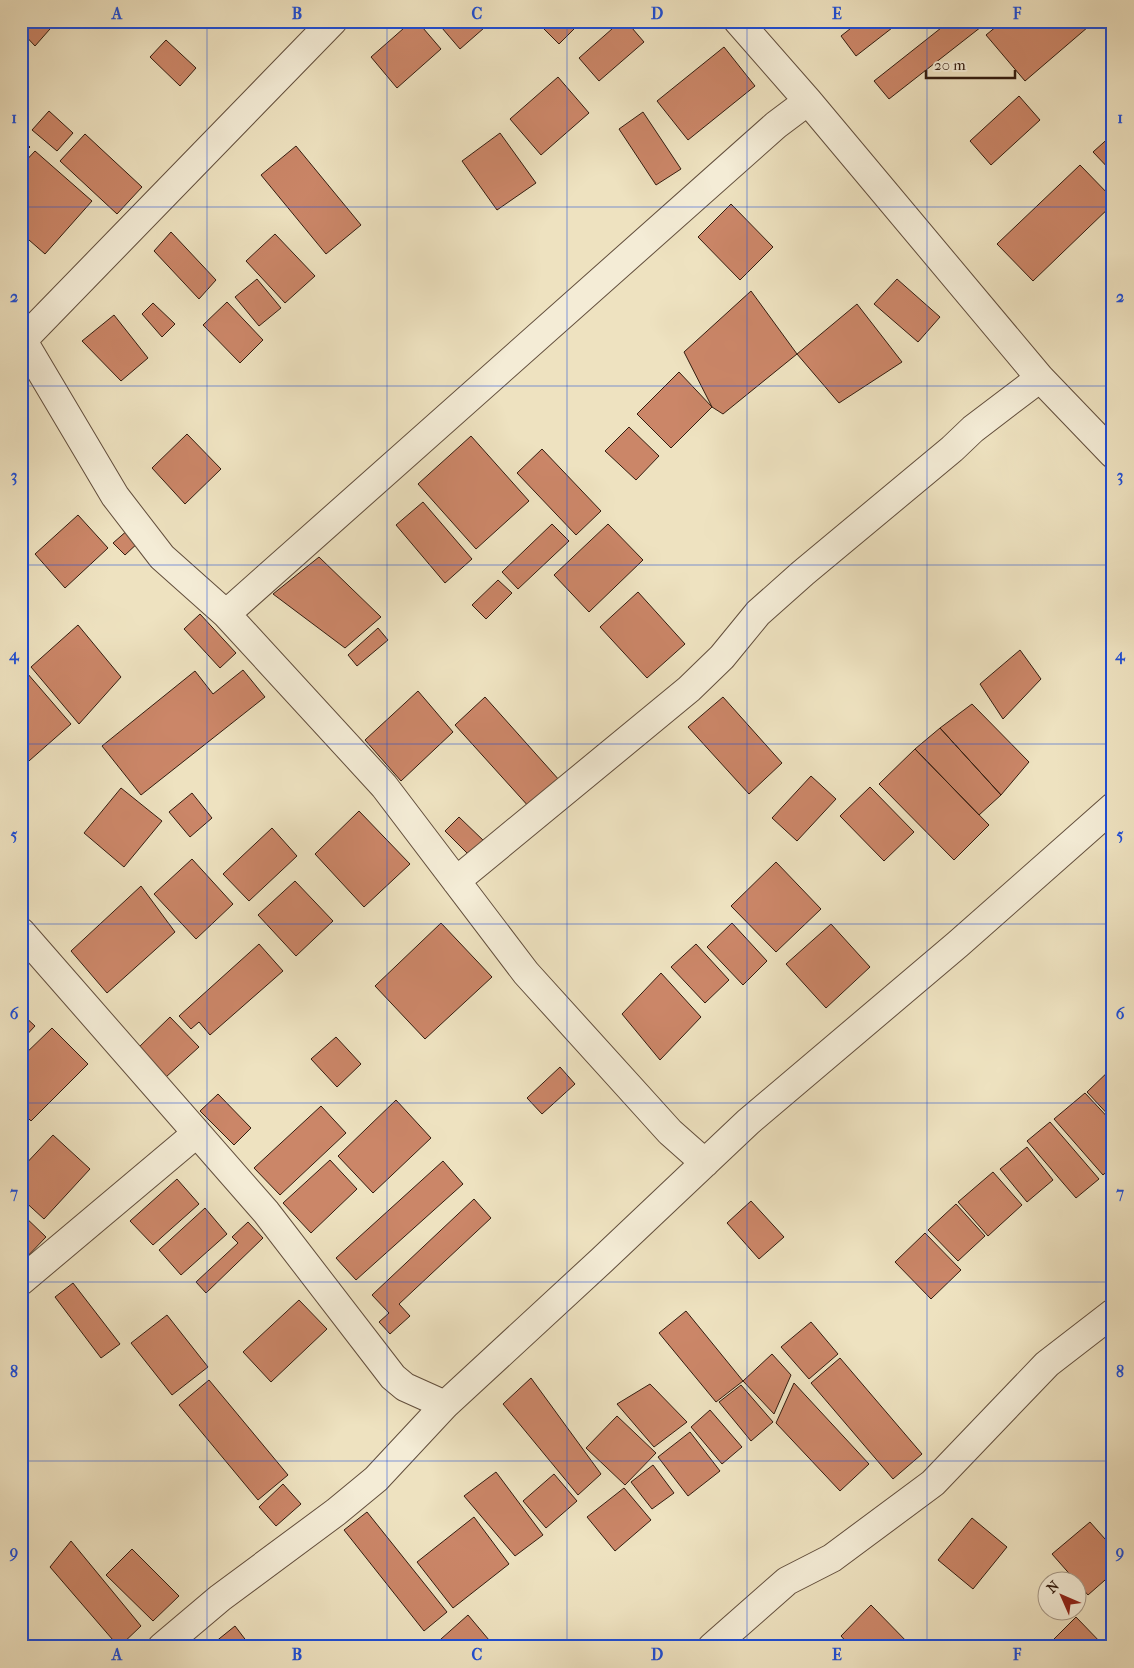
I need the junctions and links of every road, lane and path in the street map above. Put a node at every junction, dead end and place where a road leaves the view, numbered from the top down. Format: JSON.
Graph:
{"nodes":[{"id":1,"x":333,"y":21,"type":"edge"},
{"id":2,"x":738,"y":21,"type":"edge"},
{"id":3,"x":808,"y":102,"type":"junction"},
{"id":4,"x":22,"y":341,"type":"edge"},
{"id":5,"x":1040,"y":378,"type":"junction"},
{"id":6,"x":1113,"y":454,"type":"edge"},
{"id":7,"x":226,"y":614,"type":"junction"},
{"id":8,"x":1113,"y":808,"type":"edge"},
{"id":9,"x":456,"y":881,"type":"junction"},
{"id":10,"x":21,"y":932,"type":"edge"},
{"id":11,"x":197,"y":1134,"type":"junction"},
{"id":12,"x":705,"y":1163,"type":"junction"},
{"id":13,"x":21,"y":1281,"type":"edge"},
{"id":14,"x":1113,"y":1313,"type":"edge"},
{"id":15,"x":444,"y":1405,"type":"junction"},
{"id":16,"x":162,"y":1647,"type":"edge"},
{"id":17,"x":712,"y":1647,"type":"edge"}],
"edges":[{"from":1,"to":4,"type":"street"},
{"from":2,"to":3,"type":"street"},
{"from":3,"to":5,"type":"street"},
{"from":3,"to":7,"type":"street"},
{"from":4,"to":7,"type":"street"},
{"from":5,"to":6,"type":"street"},
{"from":5,"to":9,"type":"street"},
{"from":7,"to":9,"type":"street"},
{"from":8,"to":12,"type":"street"},
{"from":9,"to":12,"type":"street"},
{"from":10,"to":11,"type":"street"},
{"from":11,"to":13,"type":"street"},
{"from":11,"to":15,"type":"street"},
{"from":12,"to":15,"type":"street"},
{"from":14,"to":17,"type":"street"},
{"from":15,"to":16,"type":"street"}]}
